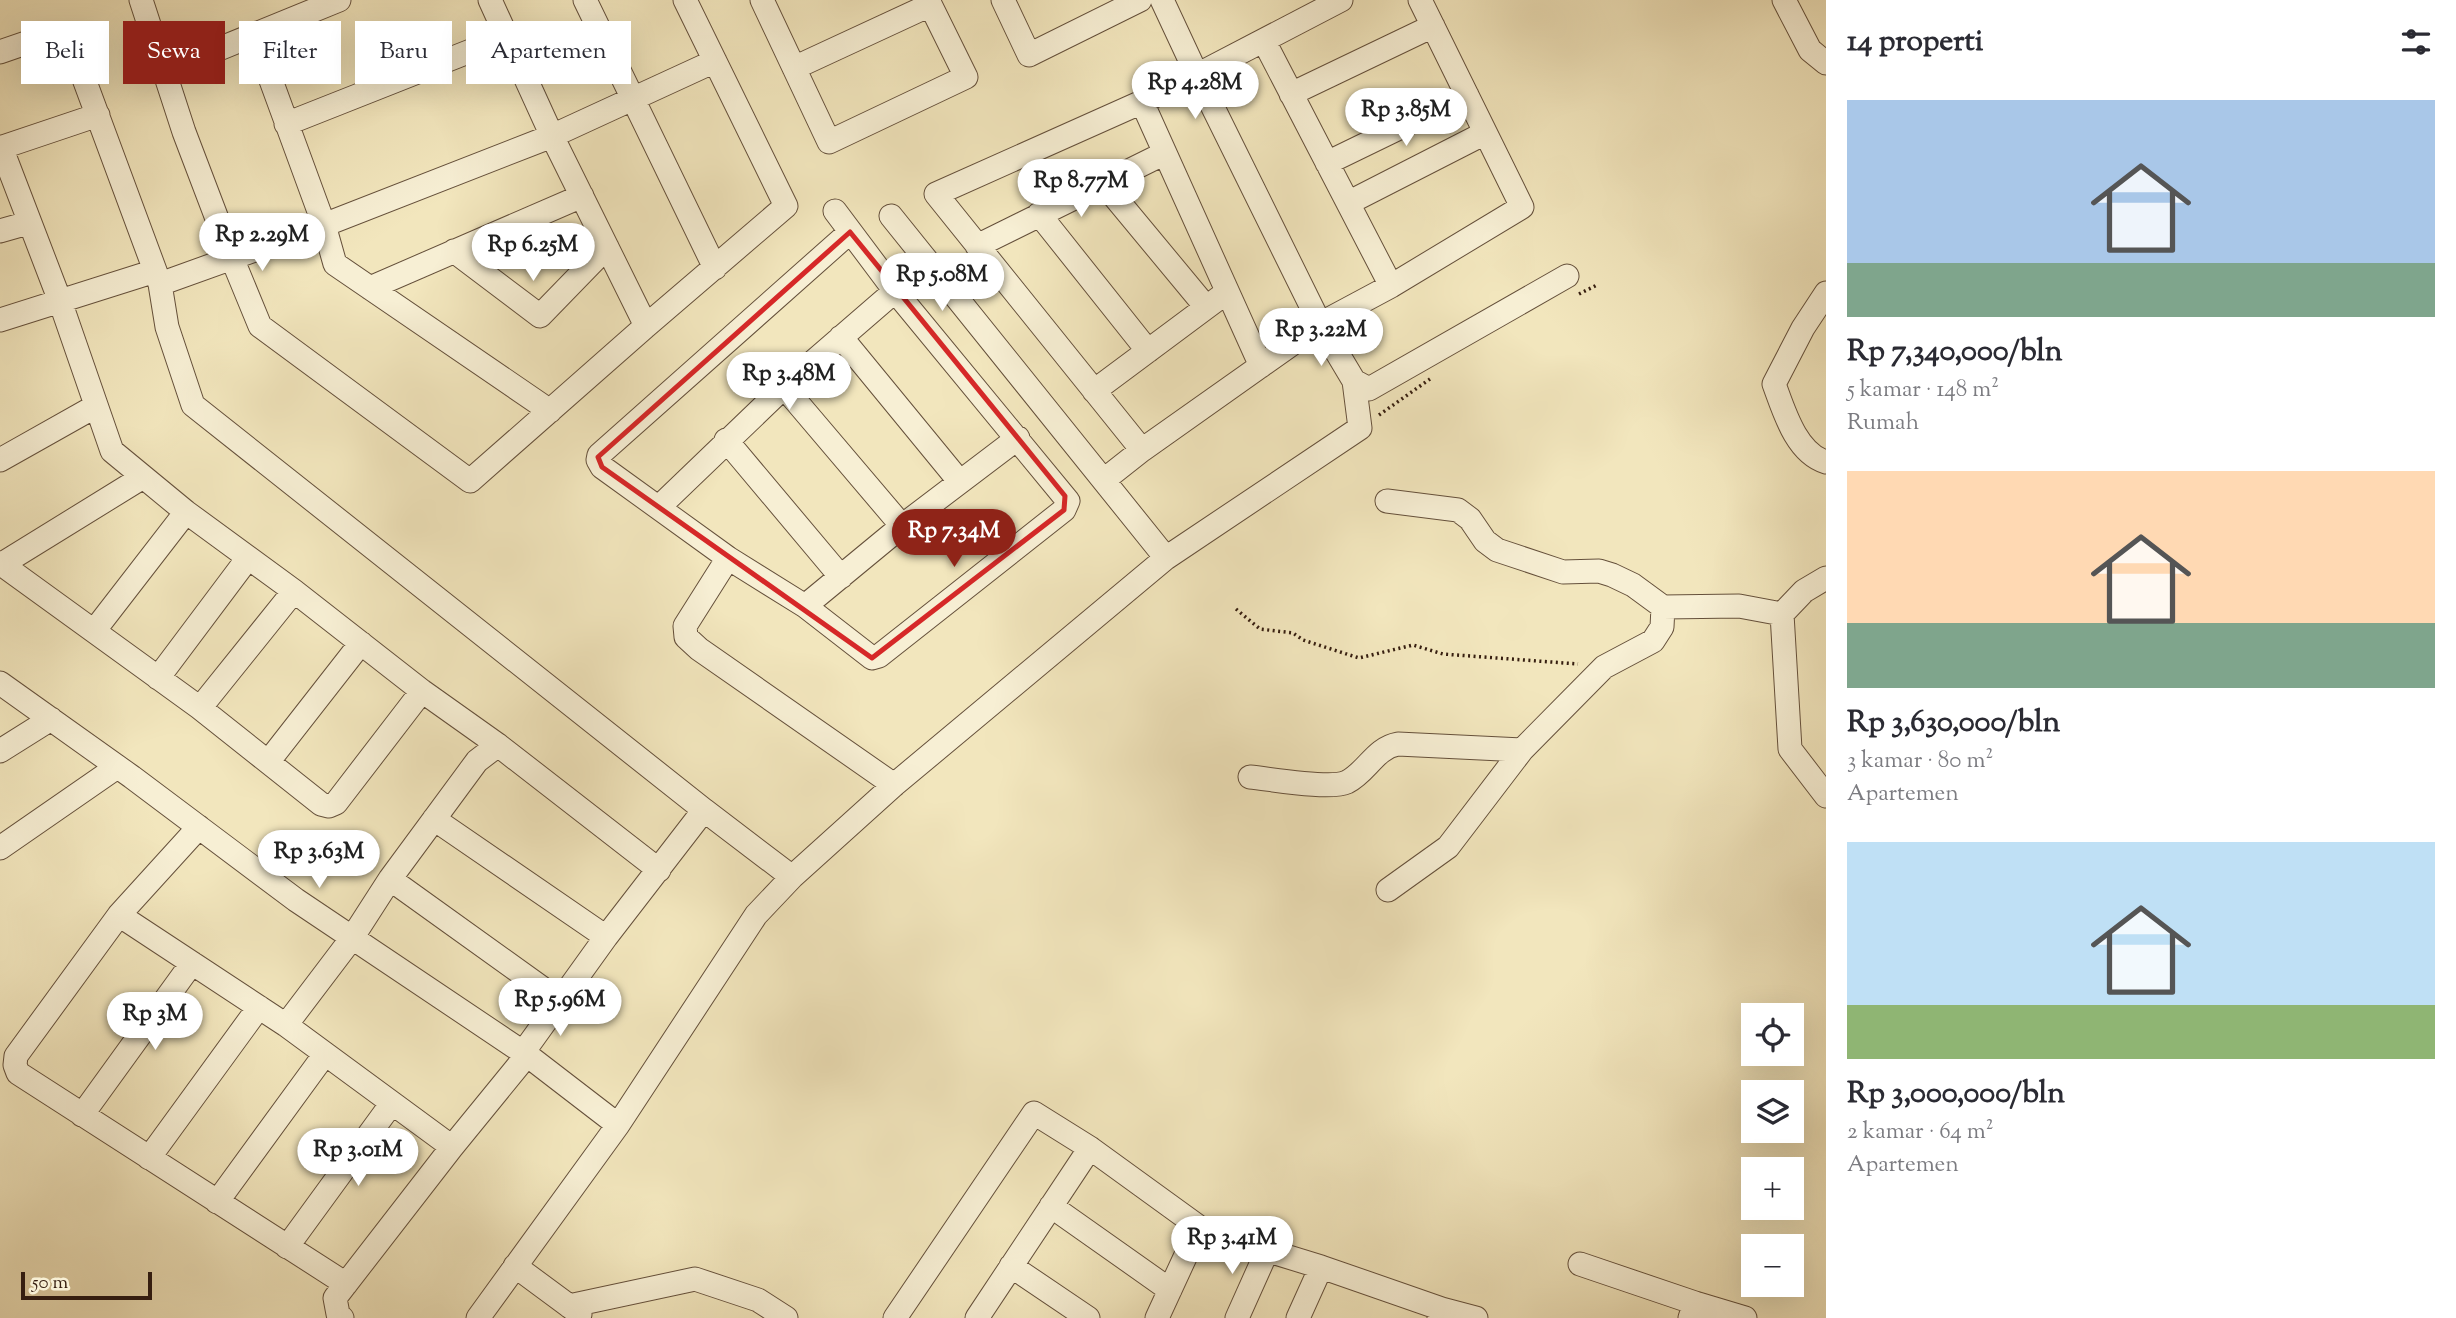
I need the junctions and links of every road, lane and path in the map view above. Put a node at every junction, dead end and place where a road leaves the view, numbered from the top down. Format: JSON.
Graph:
{"nodes":[{"id":1,"x":141,"y":0,"type":"edge"},
{"id":2,"x":339,"y":0,"type":"edge"},
{"id":3,"x":489,"y":0,"type":"edge"},
{"id":4,"x":585,"y":0,"type":"edge"},
{"id":5,"x":685,"y":0,"type":"edge"},
{"id":6,"x":762,"y":0,"type":"edge"},
{"id":7,"x":1003,"y":0,"type":"edge"},
{"id":8,"x":1140,"y":0,"type":"edge"},
{"id":9,"x":1163,"y":0,"type":"edge"},
{"id":10,"x":1341,"y":0,"type":"edge"},
{"id":11,"x":1420,"y":0,"type":"edge"},
{"id":12,"x":1784,"y":0,"type":"edge"},
{"id":13,"x":929,"y":2,"type":"edge"},
{"id":14,"x":148,"y":21,"type":"edge"},
{"id":15,"x":286,"y":21,"type":"edge"},
{"id":16,"x":499,"y":21,"type":"edge"},
{"id":17,"x":1433,"y":26,"type":"junction"},
{"id":18,"x":1264,"y":41,"type":"junction"},
{"id":19,"x":0,"y":52,"type":"edge"},
{"id":20,"x":466,"y":53,"type":"edge"},
{"id":21,"x":715,"y":61,"type":"junction"},
{"id":22,"x":1826,"y":62,"type":"edge"},
{"id":23,"x":794,"y":68,"type":"junction"},
{"id":24,"x":1197,"y":75,"type":"junction"},
{"id":25,"x":168,"y":84,"type":"edge"},
{"id":26,"x":272,"y":84,"type":"edge"},
{"id":27,"x":528,"y":84,"type":"edge"},
{"id":28,"x":1291,"y":94,"type":"junction"},
{"id":29,"x":1467,"y":95,"type":"junction"},
{"id":30,"x":633,"y":99,"type":"junction"},
{"id":31,"x":1142,"y":102,"type":"junction"},
{"id":32,"x":98,"y":116,"type":"junction"},
{"id":33,"x":286,"y":124,"type":"junction"},
{"id":34,"x":1485,"y":133,"type":"junction"},
{"id":35,"x":552,"y":136,"type":"junction"},
{"id":36,"x":0,"y":148,"type":"edge"},
{"id":37,"x":1165,"y":153,"type":"junction"},
{"id":38,"x":1327,"y":163,"type":"junction"},
{"id":39,"x":1104,"y":184,"type":"junction"},
{"id":40,"x":582,"y":196,"type":"junction"},
{"id":41,"x":1348,"y":203,"type":"junction"},
{"id":42,"x":835,"y":211,"type":"dead end"},
{"id":43,"x":1039,"y":214,"type":"junction"},
{"id":44,"x":891,"y":216,"type":"dead end"},
{"id":45,"x":29,"y":223,"type":"junction"},
{"id":46,"x":324,"y":225,"type":"junction"},
{"id":47,"x":0,"y":231,"type":"edge"},
{"id":48,"x":850,"y":233,"type":"junction"},
{"id":49,"x":977,"y":246,"type":"junction"},
{"id":50,"x":607,"y":247,"type":"junction"},
{"id":51,"x":454,"y":251,"type":"junction"},
{"id":52,"x":232,"y":258,"type":"junction"},
{"id":53,"x":715,"y":268,"type":"junction"},
{"id":54,"x":1567,"y":276,"type":"dead end"},
{"id":55,"x":157,"y":277,"type":"junction"},
{"id":56,"x":1391,"y":286,"type":"junction"},
{"id":57,"x":370,"y":288,"type":"junction"},
{"id":58,"x":895,"y":291,"type":"junction"},
{"id":59,"x":1227,"y":292,"type":"junction"},
{"id":60,"x":1826,"y":293,"type":"edge"},
{"id":61,"x":60,"y":302,"type":"junction"},
{"id":62,"x":1206,"y":307,"type":"junction"},
{"id":63,"x":0,"y":320,"type":"edge"},
{"id":64,"x":1321,"y":324,"type":"junction"},
{"id":65,"x":646,"y":326,"type":"junction"},
{"id":66,"x":841,"y":337,"type":"junction"},
{"id":67,"x":1147,"y":351,"type":"junction"},
{"id":68,"x":1261,"y":366,"type":"junction"},
{"id":69,"x":1354,"y":381,"type":"junction"},
{"id":70,"x":784,"y":387,"type":"junction"},
{"id":71,"x":1094,"y":391,"type":"junction"},
{"id":72,"x":96,"y":406,"type":"junction"},
{"id":73,"x":550,"y":411,"type":"junction"},
{"id":74,"x":1018,"y":438,"type":"junction"},
{"id":75,"x":726,"y":440,"type":"junction"},
{"id":76,"x":1142,"y":450,"type":"junction"},
{"id":77,"x":0,"y":460,"type":"edge"},
{"id":78,"x":1826,"y":462,"type":"edge"},
{"id":79,"x":143,"y":477,"type":"junction"},
{"id":80,"x":1104,"y":480,"type":"junction"},
{"id":81,"x":960,"y":482,"type":"junction"},
{"id":82,"x":1387,"y":502,"type":"dead end"},
{"id":83,"x":659,"y":507,"type":"junction"},
{"id":84,"x":186,"y":512,"type":"junction"},
{"id":85,"x":902,"y":526,"type":"junction"},
{"id":86,"x":248,"y":558,"type":"junction"},
{"id":87,"x":728,"y":558,"type":"junction"},
{"id":88,"x":1166,"y":558,"type":"junction"},
{"id":89,"x":1,"y":564,"type":"edge"},
{"id":90,"x":841,"y":577,"type":"junction"},
{"id":91,"x":1826,"y":578,"type":"edge"},
{"id":92,"x":294,"y":591,"type":"junction"},
{"id":93,"x":804,"y":606,"type":"junction"},
{"id":94,"x":1663,"y":607,"type":"junction"},
{"id":95,"x":1236,"y":609,"type":"dead end"},
{"id":96,"x":1782,"y":614,"type":"junction"},
{"id":97,"x":94,"y":631,"type":"junction"},
{"id":98,"x":361,"y":643,"type":"junction"},
{"id":99,"x":1604,"y":667,"type":"junction"},
{"id":100,"x":158,"y":678,"type":"junction"},
{"id":101,"x":0,"y":683,"type":"edge"},
{"id":102,"x":422,"y":691,"type":"junction"},
{"id":103,"x":200,"y":708,"type":"junction"},
{"id":104,"x":51,"y":719,"type":"junction"},
{"id":105,"x":498,"y":745,"type":"junction"},
{"id":106,"x":1522,"y":750,"type":"junction"},
{"id":107,"x":0,"y":751,"type":"edge"},
{"id":108,"x":268,"y":762,"type":"junction"},
{"id":109,"x":117,"y":766,"type":"junction"},
{"id":110,"x":1250,"y":777,"type":"dead end"},
{"id":111,"x":894,"y":785,"type":"junction"},
{"id":112,"x":1826,"y":796,"type":"edge"},
{"id":113,"x":704,"y":810,"type":"junction"},
{"id":114,"x":434,"y":819,"type":"junction"},
{"id":115,"x":199,"y":827,"type":"junction"},
{"id":116,"x":0,"y":848,"type":"edge"},
{"id":117,"x":659,"y":870,"type":"junction"},
{"id":118,"x":792,"y":877,"type":"junction"},
{"id":119,"x":390,"y":879,"type":"junction"},
{"id":120,"x":1388,"y":890,"type":"dead end"},
{"id":121,"x":119,"y":915,"type":"junction"},
{"id":122,"x":606,"y":937,"type":"junction"},
{"id":123,"x":352,"y":938,"type":"junction"},
{"id":124,"x":192,"y":963,"type":"junction"},
{"id":125,"x":560,"y":1001,"type":"junction"},
{"id":126,"x":259,"y":1007,"type":"junction"},
{"id":127,"x":286,"y":1025,"type":"junction"},
{"id":128,"x":325,"y":1054,"type":"junction"},
{"id":129,"x":527,"y":1055,"type":"junction"},
{"id":130,"x":392,"y":1103,"type":"junction"},
{"id":131,"x":82,"y":1115,"type":"junction"},
{"id":132,"x":618,"y":1125,"type":"junction"},
{"id":133,"x":452,"y":1147,"type":"junction"},
{"id":134,"x":1090,"y":1148,"type":"junction"},
{"id":135,"x":149,"y":1158,"type":"junction"},
{"id":136,"x":217,"y":1202,"type":"junction"},
{"id":137,"x":1051,"y":1206,"type":"junction"},
{"id":138,"x":1243,"y":1243,"type":"dead end"},
{"id":139,"x":287,"y":1247,"type":"junction"},
{"id":140,"x":1267,"y":1251,"type":"junction"},
{"id":141,"x":1580,"y":1264,"type":"dead end"},
{"id":142,"x":515,"y":1266,"type":"junction"},
{"id":143,"x":1011,"y":1266,"type":"junction"},
{"id":144,"x":1321,"y":1266,"type":"junction"},
{"id":145,"x":346,"y":1284,"type":"junction"},
{"id":146,"x":1170,"y":1290,"type":"junction"},
{"id":147,"x":1693,"y":1310,"type":"edge"},
{"id":148,"x":577,"y":1312,"type":"edge"},
{"id":149,"x":1441,"y":1313,"type":"edge"},
{"id":150,"x":342,"y":1318,"type":"edge"},
{"id":151,"x":478,"y":1318,"type":"edge"},
{"id":152,"x":786,"y":1318,"type":"edge"},
{"id":153,"x":895,"y":1318,"type":"edge"},
{"id":154,"x":977,"y":1318,"type":"edge"},
{"id":155,"x":1088,"y":1318,"type":"edge"},
{"id":156,"x":1157,"y":1318,"type":"edge"},
{"id":157,"x":1237,"y":1318,"type":"edge"},
{"id":158,"x":1298,"y":1318,"type":"edge"},
{"id":159,"x":1476,"y":1318,"type":"edge"},
{"id":160,"x":1745,"y":1318,"type":"edge"}],
"edges":[{"from":1,"to":14,"type":"street"},
{"from":2,"to":15,"type":"street"},
{"from":3,"to":16,"type":"street"},
{"from":4,"to":30,"type":"street"},
{"from":5,"to":21,"type":"street"},
{"from":6,"to":23,"type":"street"},
{"from":7,"to":8,"type":"street"},
{"from":9,"to":24,"type":"street"},
{"from":10,"to":18,"type":"street"},
{"from":11,"to":17,"type":"street"},
{"from":12,"to":22,"type":"street"},
{"from":13,"to":23,"type":"street"},
{"from":13,"to":23,"type":"street"},
{"from":17,"to":28,"type":"street"},
{"from":17,"to":29,"type":"street"},
{"from":18,"to":24,"type":"street"},
{"from":18,"to":28,"type":"street"},
{"from":19,"to":32,"type":"street"},
{"from":20,"to":33,"type":"street"},
{"from":21,"to":30,"type":"street"},
{"from":21,"to":53,"type":"street"},
{"from":24,"to":31,"type":"street"},
{"from":24,"to":64,"type":"street"},
{"from":25,"to":52,"type":"street"},
{"from":26,"to":33,"type":"street"},
{"from":27,"to":35,"type":"street"},
{"from":28,"to":38,"type":"street"},
{"from":29,"to":34,"type":"street"},
{"from":29,"to":38,"type":"street"},
{"from":30,"to":35,"type":"street"},
{"from":30,"to":53,"type":"street"},
{"from":31,"to":37,"type":"street"},
{"from":31,"to":49,"type":"street"},
{"from":32,"to":36,"type":"street"},
{"from":32,"to":55,"type":"street"},
{"from":33,"to":46,"type":"street"},
{"from":34,"to":41,"type":"street"},
{"from":34,"to":56,"type":"street"},
{"from":35,"to":40,"type":"street"},
{"from":35,"to":46,"type":"street"},
{"from":36,"to":45,"type":"street"},
{"from":37,"to":39,"type":"street"},
{"from":37,"to":59,"type":"street"},
{"from":38,"to":41,"type":"street"},
{"from":39,"to":43,"type":"street"},
{"from":39,"to":62,"type":"street"},
{"from":40,"to":50,"type":"street"},
{"from":40,"to":51,"type":"street"},
{"from":41,"to":56,"type":"street"},
{"from":42,"to":48,"type":"street"},
{"from":43,"to":49,"type":"street"},
{"from":43,"to":67,"type":"street"},
{"from":44,"to":80,"type":"street"},
{"from":45,"to":47,"type":"street"},
{"from":45,"to":61,"type":"street"},
{"from":46,"to":52,"type":"street"},
{"from":46,"to":57,"type":"street"},
{"from":48,"to":58,"type":"street"},
{"from":48,"to":83,"type":"street"},
{"from":49,"to":71,"type":"street"},
{"from":50,"to":51,"type":"street"},
{"from":50,"to":65,"type":"street"},
{"from":51,"to":57,"type":"street"},
{"from":52,"to":55,"type":"street"},
{"from":52,"to":73,"type":"street"},
{"from":53,"to":65,"type":"street"},
{"from":54,"to":69,"type":"street"},
{"from":55,"to":61,"type":"street"},
{"from":55,"to":113,"type":"street"},
{"from":56,"to":64,"type":"street"},
{"from":57,"to":73,"type":"street"},
{"from":58,"to":66,"type":"street"},
{"from":58,"to":74,"type":"street"},
{"from":59,"to":62,"type":"street"},
{"from":59,"to":68,"type":"street"},
{"from":60,"to":78,"type":"street"},
{"from":61,"to":63,"type":"street"},
{"from":61,"to":72,"type":"street"},
{"from":62,"to":67,"type":"street"},
{"from":64,"to":68,"type":"street"},
{"from":64,"to":69,"type":"street"},
{"from":65,"to":73,"type":"street"},
{"from":66,"to":70,"type":"street"},
{"from":66,"to":81,"type":"street"},
{"from":67,"to":71,"type":"street"},
{"from":68,"to":76,"type":"street"},
{"from":69,"to":88,"type":"street"},
{"from":70,"to":75,"type":"street"},
{"from":70,"to":85,"type":"street"},
{"from":71,"to":76,"type":"street"},
{"from":72,"to":77,"type":"street"},
{"from":72,"to":79,"type":"street"},
{"from":74,"to":81,"type":"street"},
{"from":74,"to":93,"type":"street"},
{"from":75,"to":83,"type":"street"},
{"from":75,"to":90,"type":"street"},
{"from":76,"to":80,"type":"street"},
{"from":79,"to":84,"type":"street"},
{"from":79,"to":89,"type":"street"},
{"from":80,"to":88,"type":"street"},
{"from":81,"to":85,"type":"street"},
{"from":82,"to":94,"type":"street"},
{"from":83,"to":87,"type":"street"},
{"from":84,"to":86,"type":"street"},
{"from":84,"to":97,"type":"street"},
{"from":85,"to":90,"type":"street"},
{"from":86,"to":92,"type":"street"},
{"from":86,"to":100,"type":"street"},
{"from":87,"to":93,"type":"street"},
{"from":87,"to":111,"type":"street"},
{"from":88,"to":111,"type":"street"},
{"from":89,"to":97,"type":"street"},
{"from":90,"to":93,"type":"street"},
{"from":91,"to":96,"type":"street"},
{"from":92,"to":98,"type":"street"},
{"from":92,"to":103,"type":"street"},
{"from":94,"to":96,"type":"street"},
{"from":94,"to":99,"type":"street"},
{"from":95,"to":99,"type":"path"},
{"from":96,"to":112,"type":"street"},
{"from":97,"to":100,"type":"street"},
{"from":98,"to":102,"type":"street"},
{"from":98,"to":108,"type":"street"},
{"from":99,"to":106,"type":"street"},
{"from":100,"to":103,"type":"street"},
{"from":101,"to":104,"type":"street"},
{"from":102,"to":105,"type":"street"},
{"from":102,"to":108,"type":"street"},
{"from":103,"to":108,"type":"street"},
{"from":104,"to":107,"type":"street"},
{"from":104,"to":109,"type":"street"},
{"from":105,"to":114,"type":"street"},
{"from":105,"to":117,"type":"street"},
{"from":106,"to":110,"type":"street"},
{"from":106,"to":120,"type":"street"},
{"from":109,"to":115,"type":"street"},
{"from":109,"to":116,"type":"street"},
{"from":111,"to":118,"type":"street"},
{"from":113,"to":117,"type":"street"},
{"from":113,"to":118,"type":"street"},
{"from":114,"to":119,"type":"street"},
{"from":114,"to":122,"type":"street"},
{"from":115,"to":121,"type":"street"},
{"from":115,"to":123,"type":"street"},
{"from":117,"to":122,"type":"street"},
{"from":118,"to":132,"type":"street"},
{"from":119,"to":123,"type":"street"},
{"from":119,"to":125,"type":"street"},
{"from":121,"to":124,"type":"street"},
{"from":121,"to":131,"type":"street"},
{"from":122,"to":125,"type":"street"},
{"from":123,"to":127,"type":"street"},
{"from":123,"to":129,"type":"street"},
{"from":124,"to":126,"type":"street"},
{"from":124,"to":131,"type":"street"},
{"from":125,"to":129,"type":"street"},
{"from":126,"to":127,"type":"street"},
{"from":126,"to":135,"type":"street"},
{"from":127,"to":128,"type":"street"},
{"from":128,"to":130,"type":"street"},
{"from":128,"to":136,"type":"street"},
{"from":129,"to":132,"type":"street"},
{"from":129,"to":133,"type":"street"},
{"from":130,"to":133,"type":"street"},
{"from":130,"to":139,"type":"street"},
{"from":131,"to":135,"type":"street"},
{"from":132,"to":142,"type":"street"},
{"from":133,"to":145,"type":"street"},
{"from":134,"to":137,"type":"street"},
{"from":134,"to":146,"type":"street"},
{"from":134,"to":153,"type":"street"},
{"from":135,"to":136,"type":"street"},
{"from":136,"to":139,"type":"street"},
{"from":137,"to":143,"type":"street"},
{"from":137,"to":146,"type":"street"},
{"from":138,"to":140,"type":"street"},
{"from":139,"to":145,"type":"street"},
{"from":140,"to":144,"type":"street"},
{"from":140,"to":157,"type":"street"},
{"from":141,"to":147,"type":"street"},
{"from":142,"to":148,"type":"street"},
{"from":142,"to":151,"type":"street"},
{"from":143,"to":154,"type":"street"},
{"from":143,"to":155,"type":"street"},
{"from":144,"to":149,"type":"street"},
{"from":144,"to":158,"type":"street"},
{"from":145,"to":150,"type":"street"},
{"from":146,"to":156,"type":"street"},
{"from":147,"to":160,"type":"street"},
{"from":148,"to":152,"type":"street"},
{"from":149,"to":159,"type":"street"}]}
